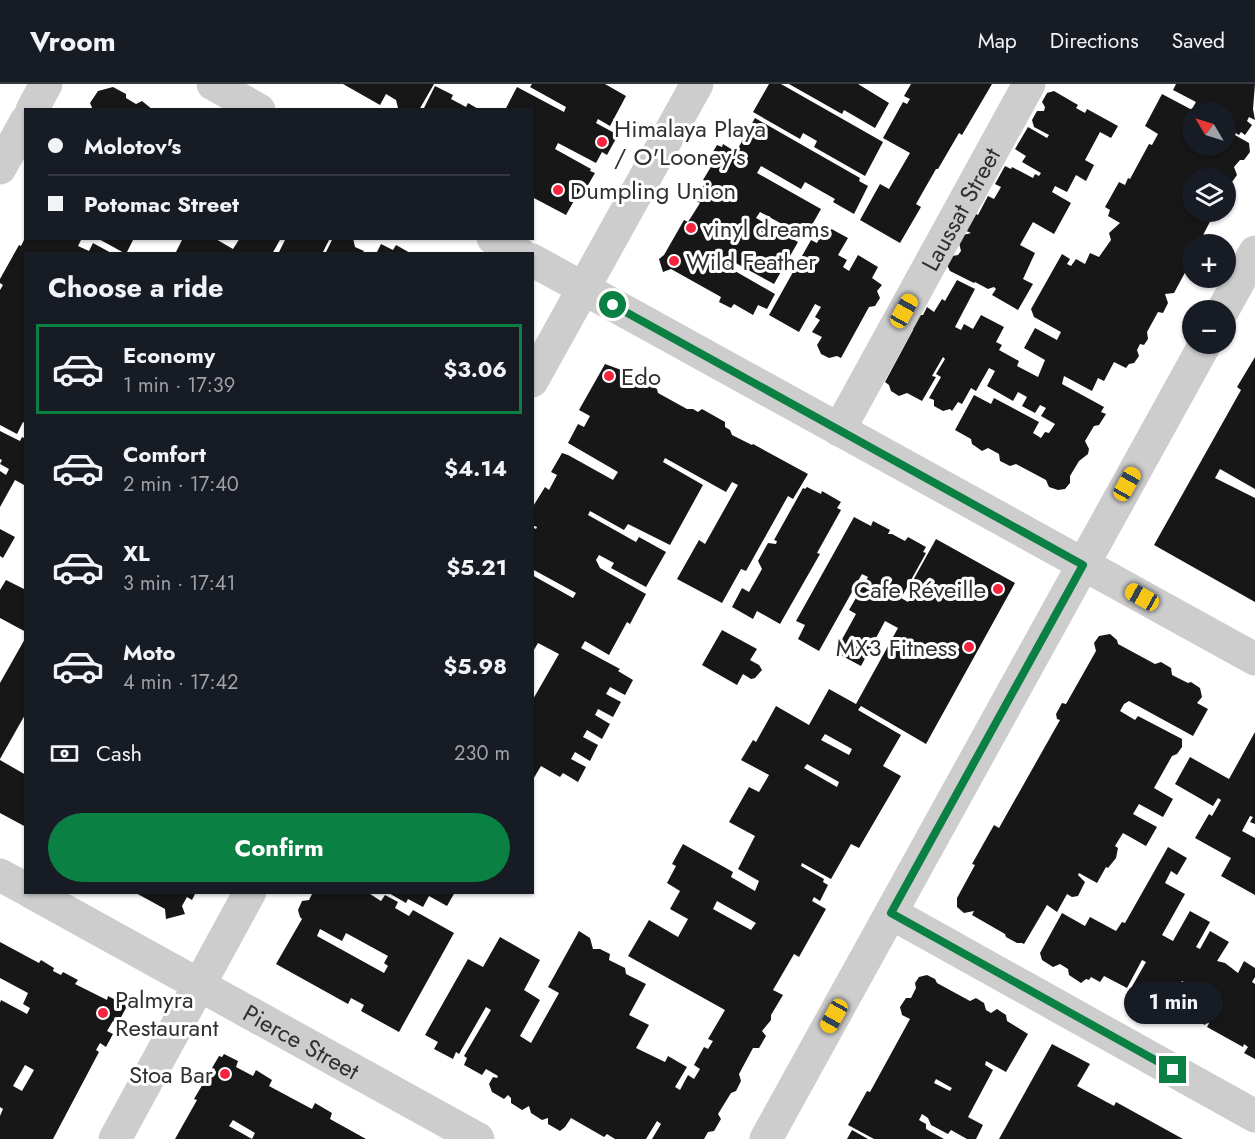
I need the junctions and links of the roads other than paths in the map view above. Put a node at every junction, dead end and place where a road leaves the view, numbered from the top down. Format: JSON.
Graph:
{"nodes":[{"id":1,"x":46,"y":84,"type":"edge"},
{"id":2,"x":213,"y":84,"type":"edge"},
{"id":3,"x":696,"y":84,"type":"edge"},
{"id":4,"x":1029,"y":84,"type":"edge"},
{"id":5,"x":33,"y":108,"type":"edge"},
{"id":6,"x":255,"y":108,"type":"edge"},
{"id":7,"x":24,"y":125,"type":"edge"},
{"id":8,"x":0,"y":168,"type":"edge"},
{"id":9,"x":496,"y":240,"type":"edge"},
{"id":10,"x":517,"y":252,"type":"edge"},
{"id":11,"x":1255,"y":252,"type":"edge"},
{"id":12,"x":534,"y":261,"type":"edge"},
{"id":13,"x":583,"y":289,"type":"junction"},
{"id":14,"x":1229,"y":300,"type":"edge"},
{"id":15,"x":1199,"y":354,"type":"edge"},
{"id":16,"x":534,"y":377,"type":"edge"},
{"id":17,"x":839,"y":430,"type":"junction"},
{"id":18,"x":1083,"y":565,"type":"junction"},
{"id":19,"x":1255,"y":659,"type":"edge"},
{"id":20,"x":0,"y":875,"type":"edge"},
{"id":21,"x":24,"y":888,"type":"edge"},
{"id":22,"x":35,"y":894,"type":"edge"},
{"id":23,"x":249,"y":894,"type":"edge"},
{"id":24,"x":891,"y":913,"type":"junction"},
{"id":25,"x":199,"y":986,"type":"junction"},
{"id":26,"x":1255,"y":1116,"type":"edge"},
{"id":27,"x":115,"y":1139,"type":"edge"},
{"id":28,"x":478,"y":1139,"type":"edge"},
{"id":29,"x":766,"y":1139,"type":"edge"}],
"edges":[{"from":1,"to":5,"type":"street"},
{"from":2,"to":6,"type":"street"},
{"from":3,"to":13,"type":"street"},
{"from":4,"to":17,"type":"street","name":"Laussat Street"},
{"from":7,"to":8,"type":"street"},
{"from":9,"to":10,"type":"street"},
{"from":11,"to":14,"type":"street"},
{"from":12,"to":13,"type":"street"},
{"from":13,"to":16,"type":"street"},
{"from":13,"to":17,"type":"street"},
{"from":15,"to":18,"type":"street"},
{"from":17,"to":18,"type":"street"},
{"from":18,"to":19,"type":"street"},
{"from":18,"to":24,"type":"street"},
{"from":20,"to":21,"type":"street"},
{"from":22,"to":25,"type":"street","name":"Pierce Street"},
{"from":23,"to":25,"type":"street"},
{"from":24,"to":26,"type":"street"},
{"from":24,"to":29,"type":"street"},
{"from":25,"to":27,"type":"street"},
{"from":25,"to":28,"type":"street","name":"Pierce Street"}]}
